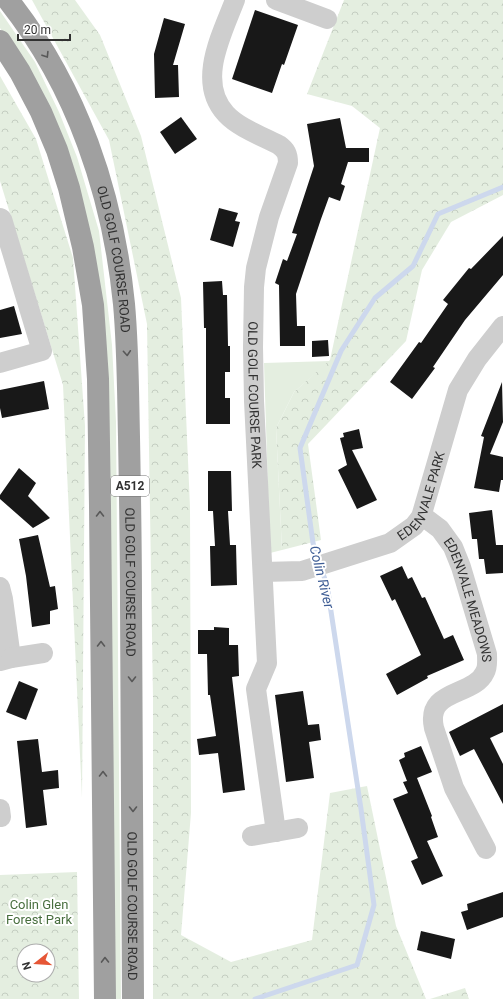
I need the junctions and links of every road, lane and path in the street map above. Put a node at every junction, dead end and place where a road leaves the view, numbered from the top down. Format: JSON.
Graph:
{"nodes":[{"id":1,"x":8,"y":0,"type":"edge"},
{"id":2,"x":234,"y":0,"type":"edge"},
{"id":3,"x":276,"y":0,"type":"edge"},
{"id":4,"x":327,"y":19,"type":"dead end"},
{"id":5,"x":0,"y":41,"type":"edge"},
{"id":6,"x":0,"y":218,"type":"edge"},
{"id":7,"x":503,"y":326,"type":"edge"},
{"id":8,"x":0,"y":363,"type":"edge"},
{"id":9,"x":421,"y":517,"type":"junction"},
{"id":10,"x":263,"y":572,"type":"junction"},
{"id":11,"x":0,"y":587,"type":"edge"},
{"id":12,"x":43,"y":652,"type":"dead end"},
{"id":13,"x":6,"y":659,"type":"edge"},
{"id":14,"x":298,"y":828,"type":"dead end"},
{"id":15,"x":276,"y":832,"type":"junction"},
{"id":16,"x":252,"y":836,"type":"dead end"},
{"id":17,"x":486,"y":849,"type":"dead end"},
{"id":18,"x":105,"y":999,"type":"edge"},
{"id":19,"x":133,"y":999,"type":"edge"}],
"edges":[{"from":1,"to":19,"type":"highway","name":"OLD GOLF COURSE ROAD","number":"A512","one_way":true},
{"from":2,"to":10,"type":"street","name":"OLD GOLF COURSE PARK"},
{"from":3,"to":4,"type":"street"},
{"from":18,"to":5,"type":"highway","name":"OLD GOLF COURSE ROAD","number":"A512","one_way":true},
{"from":6,"to":8,"type":"street"},
{"from":7,"to":9,"type":"street","name":"EDENVALE PARK"},
{"from":9,"to":10,"type":"street","name":"EDENVALE PARK"},
{"from":9,"to":17,"type":"street","name":"EDENVALE MEADOWS"},
{"from":10,"to":15,"type":"street","name":"OLD GOLF COURSE PARK"},
{"from":11,"to":13,"type":"street"},
{"from":12,"to":13,"type":"street"},
{"from":14,"to":15,"type":"street"},
{"from":15,"to":16,"type":"street"}]}
